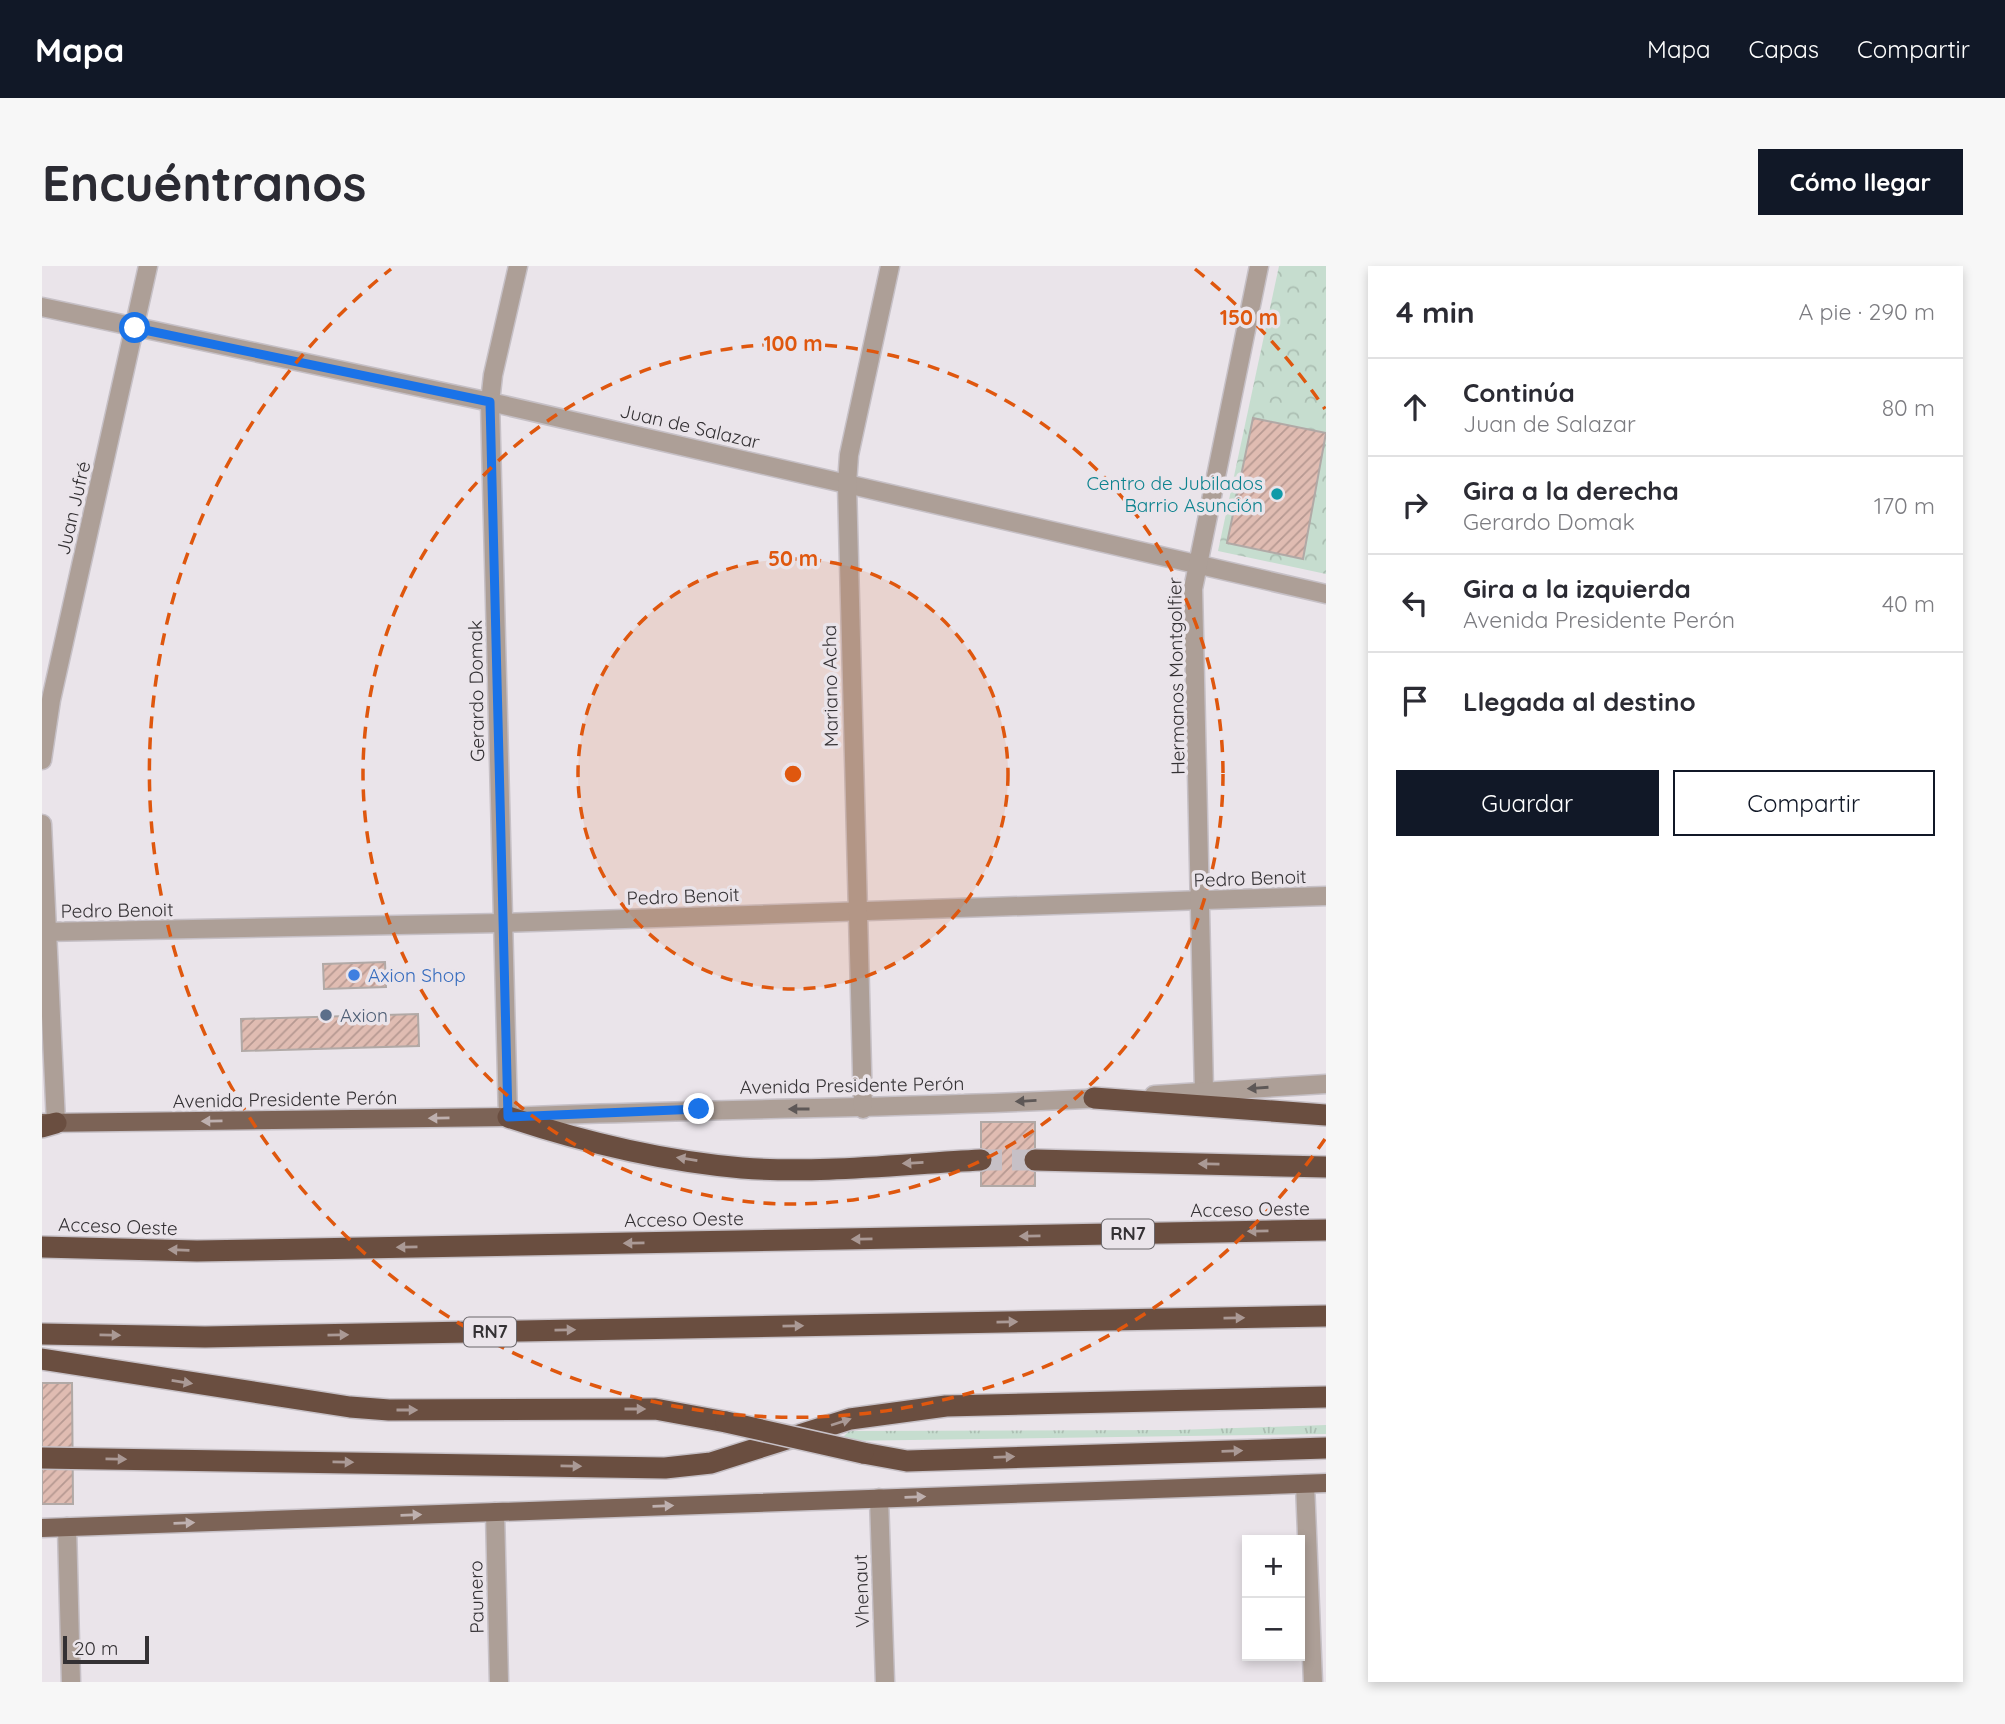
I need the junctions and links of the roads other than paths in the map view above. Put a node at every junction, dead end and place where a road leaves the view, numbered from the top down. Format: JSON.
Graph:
{"nodes":[{"id":1,"x":148,"y":266,"type":"edge"},
{"id":2,"x":518,"y":266,"type":"edge"},
{"id":3,"x":890,"y":266,"type":"edge"},
{"id":4,"x":1259,"y":266,"type":"edge"},
{"id":5,"x":42,"y":307,"type":"edge"},
{"id":6,"x":135,"y":328,"type":"junction"},
{"id":7,"x":490,"y":402,"type":"junction"},
{"id":8,"x":847,"y":484,"type":"junction"},
{"id":9,"x":1196,"y":565,"type":"junction"},
{"id":10,"x":1326,"y":594,"type":"edge"},
{"id":11,"x":42,"y":760,"type":"edge"},
{"id":12,"x":42,"y":824,"type":"edge"},
{"id":13,"x":1326,"y":896,"type":"edge"},
{"id":14,"x":1201,"y":900,"type":"junction"},
{"id":15,"x":856,"y":911,"type":"junction"},
{"id":16,"x":502,"y":923,"type":"junction"},
{"id":17,"x":43,"y":932,"type":"edge"},
{"id":18,"x":1326,"y":1084,"type":"edge"},
{"id":19,"x":1204,"y":1092,"type":"junction"},
{"id":20,"x":1094,"y":1098,"type":"junction"},
{"id":21,"x":863,"y":1109,"type":"junction"},
{"id":22,"x":1326,"y":1115,"type":"edge"},
{"id":23,"x":508,"y":1117,"type":"junction"},
{"id":24,"x":47,"y":1125,"type":"edge"},
{"id":25,"x":981,"y":1160,"type":"tunnel mouth"},
{"id":26,"x":1034,"y":1160,"type":"tunnel mouth"},
{"id":27,"x":1326,"y":1167,"type":"edge"},
{"id":28,"x":1326,"y":1230,"type":"edge"},
{"id":29,"x":42,"y":1247,"type":"edge"},
{"id":30,"x":1326,"y":1316,"type":"edge"},
{"id":31,"x":42,"y":1334,"type":"edge"},
{"id":32,"x":42,"y":1359,"type":"edge"},
{"id":33,"x":1326,"y":1397,"type":"edge"},
{"id":34,"x":1326,"y":1448,"type":"edge"},
{"id":35,"x":44,"y":1458,"type":"edge"},
{"id":36,"x":1326,"y":1483,"type":"edge"},
{"id":37,"x":1305,"y":1484,"type":"junction"},
{"id":38,"x":879,"y":1498,"type":"junction"},
{"id":39,"x":495,"y":1511,"type":"junction"},
{"id":40,"x":67,"y":1527,"type":"junction"},
{"id":41,"x":42,"y":1528,"type":"edge"},
{"id":42,"x":71,"y":1682,"type":"edge"},
{"id":43,"x":499,"y":1682,"type":"edge"},
{"id":44,"x":885,"y":1682,"type":"edge"},
{"id":45,"x":1313,"y":1682,"type":"edge"}],
"edges":[{"from":1,"to":6,"type":"street","name":"Juan Jufré"},
{"from":2,"to":7,"type":"street","name":"Gerardo Domak"},
{"from":3,"to":8,"type":"street","name":"Mariano Acha"},
{"from":4,"to":9,"type":"street","name":"Hermanos Montgolfier"},
{"from":5,"to":6,"type":"street","name":"Juan de Salazar"},
{"from":6,"to":7,"type":"street","name":"Juan de Salazar"},
{"from":6,"to":11,"type":"street","name":"Juan Jufré"},
{"from":7,"to":8,"type":"street","name":"Juan de Salazar"},
{"from":7,"to":16,"type":"street","name":"Gerardo Domak"},
{"from":8,"to":9,"type":"street","name":"Juan de Salazar"},
{"from":8,"to":15,"type":"street","name":"Mariano Acha"},
{"from":9,"to":10,"type":"street","name":"Juan de Salazar"},
{"from":9,"to":14,"type":"street","name":"Hermanos Montgolfier"},
{"from":12,"to":17,"type":"street"},
{"from":13,"to":14,"type":"street","name":"Pedro Benoit"},
{"from":14,"to":15,"type":"street","name":"Pedro Benoit"},
{"from":14,"to":19,"type":"street","name":"Hermanos Montgolfier"},
{"from":15,"to":16,"type":"street","name":"Pedro Benoit"},
{"from":15,"to":21,"type":"street","name":"Mariano Acha"},
{"from":16,"to":17,"type":"street","name":"Pedro Benoit"},
{"from":16,"to":23,"type":"street","name":"Gerardo Domak"},
{"from":17,"to":24,"type":"street"},
{"from":18,"to":19,"type":"street","name":"Avenida Presidente Perón","one_way":true},
{"from":19,"to":20,"type":"street","name":"Avenida Presidente Perón"},
{"from":20,"to":21,"type":"street","name":"Avenida Presidente Perón","one_way":true},
{"from":20,"to":22,"type":"highway"},
{"from":21,"to":23,"type":"street","name":"Avenida Presidente Perón","one_way":true},
{"from":23,"to":24,"type":"main road","name":"Avenida Presidente Perón","one_way":true},
{"from":25,"to":23,"type":"highway","one_way":true},
{"from":27,"to":26,"type":"highway","one_way":true},
{"from":28,"to":29,"type":"highway","name":"Acceso Oeste","number":"RN7","one_way":true},
{"from":31,"to":30,"type":"highway","number":"RN7","one_way":true},
{"from":32,"to":34,"type":"highway","one_way":true,"bridge":true},
{"from":35,"to":33,"type":"highway","one_way":true},
{"from":36,"to":37,"type":"main road"},
{"from":38,"to":37,"type":"main road","one_way":true},
{"from":37,"to":45,"type":"street"},
{"from":39,"to":38,"type":"main road","one_way":true},
{"from":38,"to":44,"type":"street","name":"Vhenaut"},
{"from":40,"to":39,"type":"main road","one_way":true},
{"from":39,"to":43,"type":"street","name":"Paunero"},
{"from":40,"to":41,"type":"main road"},
{"from":40,"to":42,"type":"street"}]}
